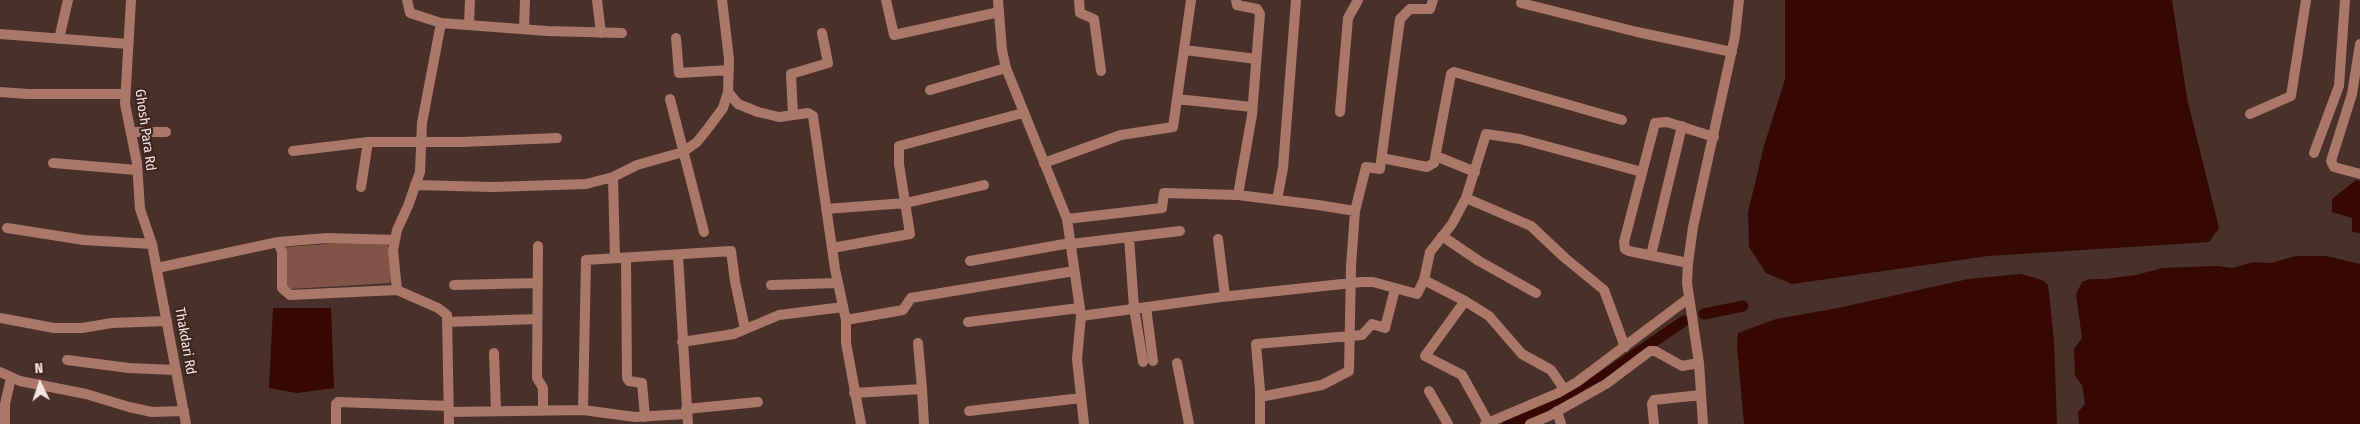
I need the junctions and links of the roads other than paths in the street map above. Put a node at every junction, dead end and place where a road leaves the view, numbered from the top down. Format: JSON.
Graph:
{"nodes":[{"id":1,"x":68,"y":0,"type":"edge"},
{"id":2,"x":131,"y":0,"type":"edge"},
{"id":3,"x":407,"y":0,"type":"edge"},
{"id":4,"x":470,"y":0,"type":"edge"},
{"id":5,"x":525,"y":0,"type":"edge"},
{"id":6,"x":597,"y":0,"type":"edge"},
{"id":7,"x":722,"y":0,"type":"edge"},
{"id":8,"x":886,"y":0,"type":"edge"},
{"id":9,"x":998,"y":0,"type":"edge"},
{"id":10,"x":1079,"y":0,"type":"edge"},
{"id":11,"x":1191,"y":0,"type":"edge"},
{"id":12,"x":1236,"y":0,"type":"edge"},
{"id":13,"x":1296,"y":0,"type":"edge"},
{"id":14,"x":1358,"y":0,"type":"edge"},
{"id":15,"x":1433,"y":0,"type":"edge"},
{"id":16,"x":1739,"y":0,"type":"edge"},
{"id":17,"x":2306,"y":0,"type":"edge"},
{"id":18,"x":2345,"y":0,"type":"edge"},
{"id":19,"x":1521,"y":3,"type":"dead end"},
{"id":20,"x":999,"y":12,"type":"junction"},
{"id":21,"x":441,"y":23,"type":"junction"},
{"id":22,"x":469,"y":25,"type":"junction"},
{"id":23,"x":524,"y":29,"type":"junction"},
{"id":24,"x":601,"y":33,"type":"junction"},
{"id":25,"x":622,"y":33,"type":"dead end"},
{"id":26,"x":822,"y":33,"type":"dead end"},
{"id":27,"x":0,"y":34,"type":"edge"},
{"id":28,"x":676,"y":38,"type":"dead end"},
{"id":29,"x":59,"y":39,"type":"junction"},
{"id":30,"x":128,"y":44,"type":"junction"},
{"id":31,"x":2360,"y":44,"type":"edge"},
{"id":32,"x":1185,"y":50,"type":"junction"},
{"id":33,"x":1732,"y":52,"type":"junction"},
{"id":34,"x":1256,"y":59,"type":"junction"},
{"id":35,"x":1006,"y":68,"type":"junction"},
{"id":36,"x":729,"y":70,"type":"junction"},
{"id":37,"x":1101,"y":71,"type":"dead end"},
{"id":38,"x":930,"y":90,"type":"dead end"},
{"id":39,"x":0,"y":92,"type":"edge"},
{"id":40,"x":728,"y":92,"type":"junction"},
{"id":41,"x":124,"y":94,"type":"junction"},
{"id":42,"x":670,"y":99,"type":"dead end"},
{"id":43,"x":1177,"y":99,"type":"junction"},
{"id":44,"x":1252,"y":107,"type":"junction"},
{"id":45,"x":1340,"y":112,"type":"dead end"},
{"id":46,"x":1023,"y":113,"type":"junction"},
{"id":47,"x":2250,"y":114,"type":"dead end"},
{"id":48,"x":793,"y":115,"type":"junction"},
{"id":49,"x":1622,"y":120,"type":"dead end"},
{"id":50,"x":1682,"y":126,"type":"junction"},
{"id":51,"x":131,"y":132,"type":"junction"},
{"id":52,"x":166,"y":132,"type":"dead end"},
{"id":53,"x":1714,"y":137,"type":"junction"},
{"id":54,"x":557,"y":138,"type":"dead end"},
{"id":55,"x":421,"y":141,"type":"junction"},
{"id":56,"x":368,"y":142,"type":"junction"},
{"id":57,"x":293,"y":150,"type":"dead end"},
{"id":58,"x":683,"y":152,"type":"junction"},
{"id":59,"x":2314,"y":154,"type":"dead end"},
{"id":60,"x":1436,"y":156,"type":"junction"},
{"id":61,"x":1382,"y":158,"type":"junction"},
{"id":62,"x":53,"y":163,"type":"dead end"},
{"id":63,"x":1044,"y":163,"type":"junction"},
{"id":64,"x":137,"y":170,"type":"junction"},
{"id":65,"x":1476,"y":172,"type":"junction"},
{"id":66,"x":1642,"y":172,"type":"junction"},
{"id":67,"x":2360,"y":174,"type":"edge"},
{"id":68,"x":613,"y":177,"type":"junction"},
{"id":69,"x":415,"y":185,"type":"junction"},
{"id":70,"x":984,"y":185,"type":"dead end"},
{"id":71,"x":361,"y":187,"type":"dead end"},
{"id":72,"x":1238,"y":195,"type":"junction"},
{"id":73,"x":1466,"y":198,"type":"junction"},
{"id":74,"x":1277,"y":200,"type":"junction"},
{"id":75,"x":906,"y":203,"type":"junction"},
{"id":76,"x":826,"y":209,"type":"junction"},
{"id":77,"x":1355,"y":212,"type":"junction"},
{"id":78,"x":1067,"y":219,"type":"junction"},
{"id":79,"x":7,"y":228,"type":"dead end"},
{"id":80,"x":1180,"y":230,"type":"dead end"},
{"id":81,"x":704,"y":232,"type":"dead end"},
{"id":82,"x":1442,"y":236,"type":"junction"},
{"id":83,"x":1129,"y":237,"type":"junction"},
{"id":84,"x":1218,"y":239,"type":"dead end"},
{"id":85,"x":395,"y":240,"type":"junction"},
{"id":86,"x":278,"y":242,"type":"junction"},
{"id":87,"x":1071,"y":243,"type":"junction"},
{"id":88,"x":152,"y":244,"type":"junction"},
{"id":89,"x":538,"y":246,"type":"dead end"},
{"id":90,"x":832,"y":248,"type":"junction"},
{"id":91,"x":1650,"y":255,"type":"junction"},
{"id":92,"x":678,"y":256,"type":"junction"},
{"id":93,"x":620,"y":258,"type":"junction"},
{"id":94,"x":970,"y":260,"type":"dead end"},
{"id":95,"x":1688,"y":263,"type":"junction"},
{"id":96,"x":156,"y":265,"type":"junction"},
{"id":97,"x":1074,"y":271,"type":"junction"},
{"id":98,"x":1424,"y":280,"type":"junction"},
{"id":99,"x":838,"y":282,"type":"junction"},
{"id":100,"x":537,"y":283,"type":"junction"},
{"id":101,"x":1351,"y":283,"type":"junction"},
{"id":102,"x":454,"y":285,"type":"dead end"},
{"id":103,"x":771,"y":285,"type":"dead end"},
{"id":104,"x":1396,"y":289,"type":"junction"},
{"id":105,"x":397,"y":290,"type":"junction"},
{"id":106,"x":1536,"y":293,"type":"dead end"},
{"id":107,"x":1225,"y":296,"type":"junction"},
{"id":108,"x":1689,"y":298,"type":"junction"},
{"id":109,"x":1465,"y":301,"type":"junction"},
{"id":110,"x":843,"y":307,"type":"junction"},
{"id":111,"x":1146,"y":307,"type":"junction"},
{"id":112,"x":1134,"y":308,"type":"junction"},
{"id":113,"x":1080,"y":312,"type":"junction"},
{"id":114,"x":0,"y":318,"type":"edge"},
{"id":115,"x":537,"y":319,"type":"junction"},
{"id":116,"x":167,"y":320,"type":"junction"},
{"id":117,"x":846,"y":320,"type":"junction"},
{"id":118,"x":447,"y":322,"type":"junction"},
{"id":119,"x":968,"y":322,"type":"dead end"},
{"id":120,"x":745,"y":329,"type":"junction"},
{"id":121,"x":1349,"y":336,"type":"junction"},
{"id":122,"x":682,"y":342,"type":"junction"},
{"id":123,"x":918,"y":343,"type":"dead end"},
{"id":124,"x":1625,"y":347,"type":"junction"},
{"id":125,"x":494,"y":353,"type":"dead end"},
{"id":126,"x":67,"y":360,"type":"dead end"},
{"id":127,"x":1178,"y":363,"type":"dead end"},
{"id":128,"x":1699,"y":363,"type":"junction"},
{"id":129,"x":176,"y":370,"type":"junction"},
{"id":130,"x":0,"y":372,"type":"edge"},
{"id":131,"x":11,"y":378,"type":"junction"},
{"id":132,"x":922,"y":389,"type":"junction"},
{"id":133,"x":1564,"y":390,"type":"junction"},
{"id":134,"x":1430,"y":391,"type":"dead end"},
{"id":135,"x":854,"y":393,"type":"junction"},
{"id":136,"x":1701,"y":395,"type":"junction"},
{"id":137,"x":1260,"y":397,"type":"junction"},
{"id":138,"x":1081,"y":398,"type":"junction"},
{"id":139,"x":758,"y":402,"type":"dead end"},
{"id":140,"x":3,"y":403,"type":"edge"},
{"id":141,"x":449,"y":409,"type":"junction"},
{"id":142,"x":583,"y":410,"type":"junction"},
{"id":143,"x":184,"y":411,"type":"junction"},
{"id":144,"x":496,"y":411,"type":"junction"},
{"id":145,"x":543,"y":411,"type":"junction"},
{"id":146,"x":968,"y":411,"type":"dead end"},
{"id":147,"x":1557,"y":411,"type":"junction"},
{"id":148,"x":687,"y":416,"type":"edge"},
{"id":149,"x":639,"y":419,"type":"edge"},
{"id":150,"x":1486,"y":423,"type":"edge"},
{"id":151,"x":5,"y":424,"type":"edge"},
{"id":152,"x":186,"y":424,"type":"edge"},
{"id":153,"x":336,"y":424,"type":"edge"},
{"id":154,"x":449,"y":424,"type":"edge"},
{"id":155,"x":861,"y":424,"type":"edge"},
{"id":156,"x":924,"y":424,"type":"edge"},
{"id":157,"x":1084,"y":424,"type":"edge"},
{"id":158,"x":1189,"y":424,"type":"edge"},
{"id":159,"x":1260,"y":424,"type":"edge"},
{"id":160,"x":1448,"y":424,"type":"edge"},
{"id":161,"x":1530,"y":424,"type":"edge"},
{"id":162,"x":1561,"y":424,"type":"edge"},
{"id":163,"x":1654,"y":424,"type":"edge"},
{"id":164,"x":1703,"y":424,"type":"edge"}],
"edges":[{"from":1,"to":29,"type":"street"},
{"from":2,"to":30,"type":"street","name":"Ghosh Para Rd"},
{"from":3,"to":21,"type":"street"},
{"from":4,"to":22,"type":"street"},
{"from":5,"to":23,"type":"street"},
{"from":6,"to":24,"type":"street"},
{"from":7,"to":36,"type":"street"},
{"from":8,"to":20,"type":"street"},
{"from":9,"to":20,"type":"street"},
{"from":10,"to":37,"type":"street"},
{"from":11,"to":32,"type":"street"},
{"from":12,"to":34,"type":"street"},
{"from":13,"to":74,"type":"street"},
{"from":14,"to":45,"type":"street"},
{"from":15,"to":61,"type":"street"},
{"from":16,"to":33,"type":"street"},
{"from":17,"to":47,"type":"street"},
{"from":18,"to":59,"type":"street"},
{"from":19,"to":33,"type":"street"},
{"from":20,"to":35,"type":"street"},
{"from":21,"to":22,"type":"street"},
{"from":21,"to":55,"type":"street"},
{"from":22,"to":23,"type":"street"},
{"from":23,"to":24,"type":"street"},
{"from":24,"to":25,"type":"street"},
{"from":26,"to":48,"type":"street"},
{"from":27,"to":29,"type":"street"},
{"from":28,"to":36,"type":"street"},
{"from":29,"to":30,"type":"street"},
{"from":30,"to":41,"type":"street","name":"Ghosh Para Rd"},
{"from":31,"to":67,"type":"street"},
{"from":32,"to":34,"type":"street"},
{"from":32,"to":43,"type":"street"},
{"from":33,"to":53,"type":"street"},
{"from":34,"to":44,"type":"street"},
{"from":35,"to":38,"type":"street"},
{"from":35,"to":46,"type":"street"},
{"from":36,"to":40,"type":"street"},
{"from":39,"to":41,"type":"street"},
{"from":40,"to":48,"type":"street"},
{"from":40,"to":58,"type":"street"},
{"from":41,"to":51,"type":"street","name":"Ghosh Para Rd"},
{"from":42,"to":58,"type":"street"},
{"from":43,"to":44,"type":"street"},
{"from":43,"to":63,"type":"street"},
{"from":44,"to":72,"type":"street"},
{"from":46,"to":63,"type":"street"},
{"from":46,"to":75,"type":"street"},
{"from":48,"to":76,"type":"street"},
{"from":49,"to":60,"type":"street"},
{"from":50,"to":53,"type":"street"},
{"from":50,"to":66,"type":"street"},
{"from":50,"to":91,"type":"street"},
{"from":51,"to":52,"type":"street"},
{"from":51,"to":64,"type":"street","name":"Ghosh Para Rd"},
{"from":53,"to":95,"type":"street"},
{"from":54,"to":55,"type":"street"},
{"from":55,"to":56,"type":"street"},
{"from":55,"to":69,"type":"street"},
{"from":56,"to":57,"type":"street"},
{"from":56,"to":71,"type":"street"},
{"from":58,"to":68,"type":"street"},
{"from":58,"to":81,"type":"street"},
{"from":60,"to":61,"type":"street"},
{"from":60,"to":65,"type":"street"},
{"from":61,"to":77,"type":"street"},
{"from":62,"to":64,"type":"street"},
{"from":63,"to":78,"type":"street"},
{"from":64,"to":88,"type":"street","name":"Ghosh Para Rd"},
{"from":65,"to":66,"type":"street"},
{"from":65,"to":73,"type":"street"},
{"from":66,"to":91,"type":"street"},
{"from":68,"to":69,"type":"street"},
{"from":68,"to":93,"type":"street"},
{"from":69,"to":85,"type":"street"},
{"from":70,"to":75,"type":"street"},
{"from":72,"to":74,"type":"street"},
{"from":72,"to":78,"type":"street"},
{"from":73,"to":82,"type":"street"},
{"from":73,"to":124,"type":"street"},
{"from":74,"to":77,"type":"street"},
{"from":75,"to":76,"type":"street"},
{"from":75,"to":90,"type":"street"},
{"from":76,"to":90,"type":"street"},
{"from":77,"to":101,"type":"street"},
{"from":78,"to":87,"type":"street"},
{"from":79,"to":88,"type":"street"},
{"from":80,"to":83,"type":"street"},
{"from":82,"to":98,"type":"street"},
{"from":82,"to":106,"type":"street"},
{"from":83,"to":87,"type":"street"},
{"from":83,"to":112,"type":"street"},
{"from":84,"to":107,"type":"street"},
{"from":85,"to":86,"type":"street"},
{"from":85,"to":105,"type":"street"},
{"from":86,"to":96,"type":"street"},
{"from":86,"to":105,"type":"street"},
{"from":87,"to":94,"type":"street"},
{"from":87,"to":97,"type":"street"},
{"from":88,"to":96,"type":"street","name":"Ghosh Para Rd"},
{"from":89,"to":100,"type":"street"},
{"from":90,"to":99,"type":"street"},
{"from":91,"to":95,"type":"street"},
{"from":92,"to":93,"type":"street"},
{"from":92,"to":120,"type":"street"},
{"from":92,"to":122,"type":"street"},
{"from":93,"to":142,"type":"street"},
{"from":93,"to":149,"type":"street"},
{"from":95,"to":108,"type":"street"},
{"from":96,"to":116,"type":"street","name":"Thakdari Rd"},
{"from":97,"to":113,"type":"street"},
{"from":97,"to":117,"type":"street"},
{"from":98,"to":104,"type":"street"},
{"from":98,"to":109,"type":"street"},
{"from":99,"to":103,"type":"street"},
{"from":99,"to":110,"type":"street"},
{"from":100,"to":102,"type":"street"},
{"from":100,"to":115,"type":"street"},
{"from":101,"to":104,"type":"street"},
{"from":101,"to":107,"type":"street"},
{"from":101,"to":121,"type":"street"},
{"from":104,"to":121,"type":"street"},
{"from":105,"to":118,"type":"street"},
{"from":107,"to":111,"type":"street"},
{"from":108,"to":124,"type":"street"},
{"from":108,"to":128,"type":"street"},
{"from":109,"to":133,"type":"street"},
{"from":109,"to":150,"type":"street"},
{"from":110,"to":117,"type":"street"},
{"from":110,"to":120,"type":"street"},
{"from":111,"to":112,"type":"street"},
{"from":111,"to":112,"type":"street"},
{"from":112,"to":113,"type":"street"},
{"from":113,"to":119,"type":"street"},
{"from":113,"to":138,"type":"street"},
{"from":114,"to":116,"type":"street"},
{"from":115,"to":118,"type":"street"},
{"from":115,"to":145,"type":"street"},
{"from":116,"to":129,"type":"street","name":"Thakdari Rd"},
{"from":117,"to":135,"type":"street"},
{"from":118,"to":141,"type":"street"},
{"from":120,"to":122,"type":"street"},
{"from":121,"to":137,"type":"street"},
{"from":121,"to":137,"type":"street"},
{"from":122,"to":148,"type":"street"},
{"from":123,"to":132,"type":"street"},
{"from":124,"to":133,"type":"street"},
{"from":125,"to":144,"type":"street"},
{"from":126,"to":129,"type":"street"},
{"from":127,"to":158,"type":"street"},
{"from":128,"to":136,"type":"street"},
{"from":128,"to":147,"type":"street"},
{"from":129,"to":143,"type":"street","name":"Thakdari Rd"},
{"from":130,"to":131,"type":"street"},
{"from":131,"to":140,"type":"street"},
{"from":131,"to":143,"type":"street"},
{"from":132,"to":135,"type":"street"},
{"from":132,"to":156,"type":"street"},
{"from":133,"to":150,"type":"street"},
{"from":134,"to":160,"type":"street"},
{"from":135,"to":155,"type":"street"},
{"from":136,"to":163,"type":"street"},
{"from":136,"to":164,"type":"street"},
{"from":137,"to":159,"type":"street"},
{"from":138,"to":146,"type":"street"},
{"from":138,"to":157,"type":"street"},
{"from":139,"to":148,"type":"street"},
{"from":140,"to":151,"type":"street"},
{"from":141,"to":144,"type":"street"},
{"from":141,"to":153,"type":"street"},
{"from":141,"to":154,"type":"street"},
{"from":142,"to":145,"type":"street"},
{"from":142,"to":149,"type":"street"},
{"from":143,"to":152,"type":"street","name":"Thakdari Rd"},
{"from":144,"to":145,"type":"street"},
{"from":147,"to":161,"type":"street"},
{"from":147,"to":162,"type":"street"},
{"from":148,"to":149,"type":"street"}]}
